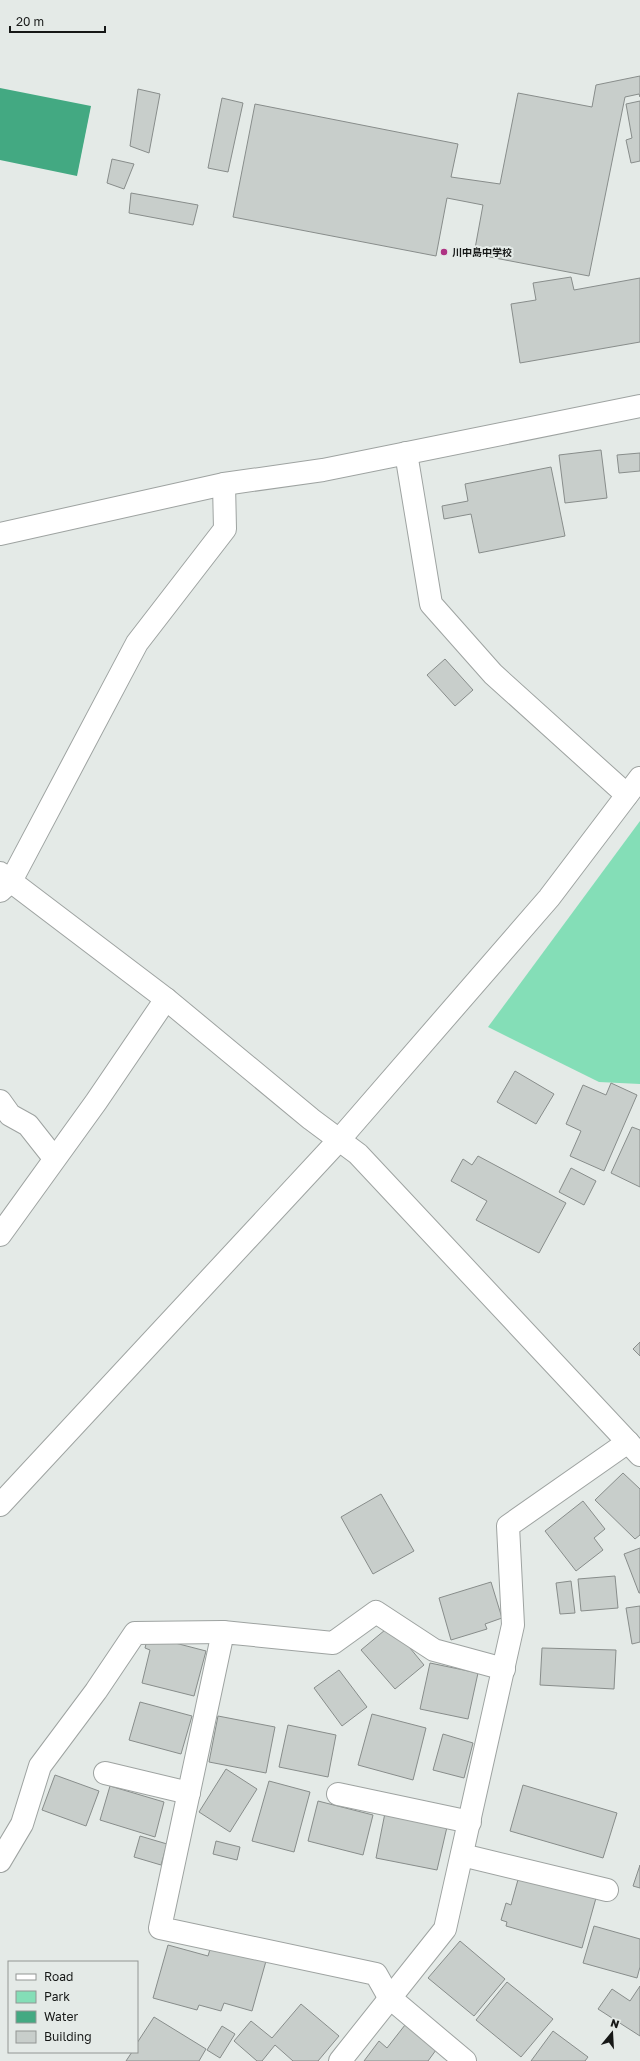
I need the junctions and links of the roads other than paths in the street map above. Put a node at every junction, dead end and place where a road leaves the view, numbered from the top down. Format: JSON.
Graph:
{"nodes":[{"id":1,"x":640,"y":406,"type":"edge"},
{"id":2,"x":406,"y":453,"type":"junction"},
{"id":3,"x":224,"y":484,"type":"junction"},
{"id":4,"x":0,"y":534,"type":"edge"},
{"id":5,"x":634,"y":786,"type":"edge"},
{"id":6,"x":4,"y":882,"type":"edge"},
{"id":7,"x":166,"y":999,"type":"junction"},
{"id":8,"x":0,"y":1100,"type":"edge"},
{"id":9,"x":339,"y":1140,"type":"junction"},
{"id":10,"x":54,"y":1158,"type":"junction"},
{"id":11,"x":0,"y":1236,"type":"edge"},
{"id":12,"x":634,"y":1448,"type":"edge"},
{"id":13,"x":0,"y":1505,"type":"edge"},
{"id":14,"x":223,"y":1632,"type":"junction"},
{"id":15,"x":504,"y":1669,"type":"junction"},
{"id":16,"x":105,"y":1773,"type":"dead end"},
{"id":17,"x":189,"y":1793,"type":"junction"},
{"id":18,"x":338,"y":1794,"type":"dead end"},
{"id":19,"x":470,"y":1822,"type":"junction"},
{"id":20,"x":462,"y":1855,"type":"junction"},
{"id":21,"x":0,"y":1861,"type":"edge"},
{"id":22,"x":607,"y":1890,"type":"dead end"},
{"id":23,"x":389,"y":1997,"type":"junction"},
{"id":24,"x":340,"y":2061,"type":"edge"},
{"id":25,"x":465,"y":2061,"type":"edge"}],
"edges":[{"from":1,"to":2,"type":"street"},
{"from":2,"to":3,"type":"street"},
{"from":2,"to":5,"type":"street"},
{"from":3,"to":4,"type":"street"},
{"from":3,"to":6,"type":"street"},
{"from":5,"to":9,"type":"street"},
{"from":6,"to":7,"type":"street"},
{"from":7,"to":9,"type":"street"},
{"from":7,"to":10,"type":"street"},
{"from":8,"to":10,"type":"street"},
{"from":9,"to":12,"type":"street"},
{"from":9,"to":13,"type":"street"},
{"from":10,"to":11,"type":"street"},
{"from":12,"to":15,"type":"street"},
{"from":14,"to":15,"type":"street"},
{"from":14,"to":17,"type":"street"},
{"from":14,"to":21,"type":"street"},
{"from":15,"to":19,"type":"street"},
{"from":16,"to":17,"type":"street"},
{"from":17,"to":23,"type":"street"},
{"from":18,"to":19,"type":"street"},
{"from":19,"to":20,"type":"street"},
{"from":20,"to":22,"type":"street"},
{"from":20,"to":23,"type":"street"},
{"from":23,"to":24,"type":"street"},
{"from":23,"to":25,"type":"street"}]}
